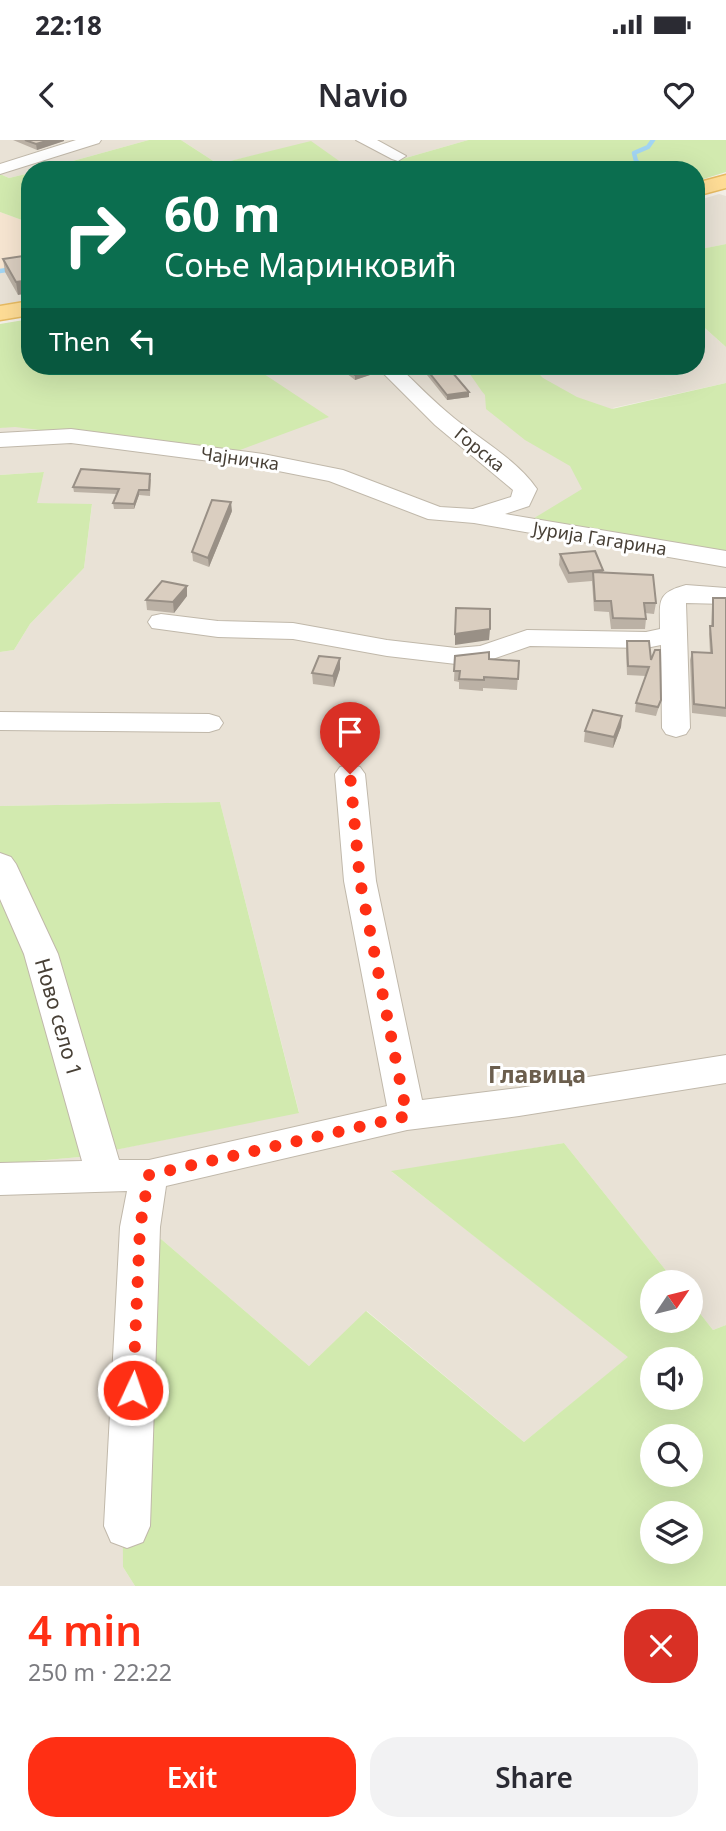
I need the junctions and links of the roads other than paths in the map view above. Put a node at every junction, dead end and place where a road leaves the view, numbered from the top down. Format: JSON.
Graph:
{"nodes":[{"id":1,"x":364,"y":140,"type":"edge"},
{"id":2,"x":83,"y":141,"type":"edge"},
{"id":3,"x":398,"y":156,"type":"dead end"},
{"id":4,"x":2,"y":167,"type":"edge"},
{"id":5,"x":726,"y":181,"type":"edge"},
{"id":6,"x":705,"y":187,"type":"edge"},
{"id":7,"x":21,"y":310,"type":"edge"},
{"id":8,"x":0,"y":313,"type":"edge"},
{"id":9,"x":396,"y":375,"type":"edge"},
{"id":10,"x":0,"y":440,"type":"edge"},
{"id":11,"x":474,"y":516,"type":"junction"},
{"id":12,"x":726,"y":559,"type":"edge"},
{"id":13,"x":726,"y":596,"type":"edge"},
{"id":14,"x":160,"y":622,"type":"dead end"},
{"id":15,"x":672,"y":634,"type":"junction"},
{"id":16,"x":0,"y":721,"type":"edge"},
{"id":17,"x":209,"y":723,"type":"dead end"},
{"id":18,"x":676,"y":728,"type":"dead end"},
{"id":19,"x":350,"y":774,"type":"dead end"},
{"id":20,"x":0,"y":864,"type":"edge"},
{"id":21,"x":726,"y":1069,"type":"edge"},
{"id":22,"x":407,"y":1116,"type":"junction"},
{"id":23,"x":149,"y":1175,"type":"junction"},
{"id":24,"x":105,"y":1176,"type":"junction"},
{"id":25,"x":0,"y":1179,"type":"edge"},
{"id":26,"x":127,"y":1526,"type":"dead end"}],
"edges":[{"from":1,"to":3,"type":"street"},
{"from":2,"to":4,"type":"street"},
{"from":5,"to":6,"type":"main road"},
{"from":7,"to":8,"type":"main road"},
{"from":9,"to":11,"type":"street","name":"Горска"},
{"from":10,"to":11,"type":"street","name":"Чајничка"},
{"from":11,"to":12,"type":"street","name":"Јурија Гагарина"},
{"from":13,"to":15,"type":"street"},
{"from":14,"to":15,"type":"street"},
{"from":15,"to":18,"type":"street"},
{"from":16,"to":17,"type":"street"},
{"from":19,"to":22,"type":"street"},
{"from":20,"to":24,"type":"street","name":"Ново село 1"},
{"from":21,"to":22,"type":"street"},
{"from":22,"to":23,"type":"street"},
{"from":23,"to":24,"type":"street"},
{"from":23,"to":26,"type":"street"},
{"from":24,"to":25,"type":"street"}]}
